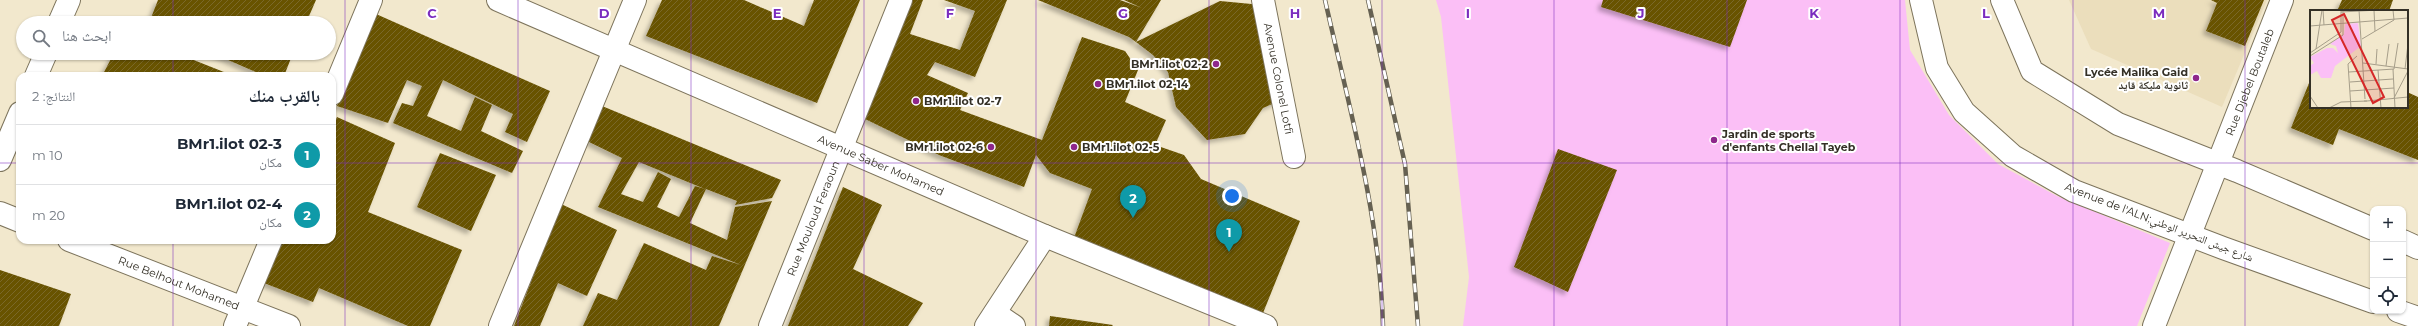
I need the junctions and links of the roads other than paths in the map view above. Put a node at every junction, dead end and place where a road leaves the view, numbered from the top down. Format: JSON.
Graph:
{"nodes":[{"id":1,"x":69,"y":0,"type":"edge"},
{"id":2,"x":371,"y":0,"type":"edge"},
{"id":3,"x":498,"y":0,"type":"edge"},
{"id":4,"x":634,"y":0,"type":"edge"},
{"id":5,"x":901,"y":0,"type":"edge"},
{"id":6,"x":1263,"y":0,"type":"edge"},
{"id":7,"x":1921,"y":0,"type":"edge"},
{"id":8,"x":2002,"y":0,"type":"edge"},
{"id":9,"x":2282,"y":0,"type":"edge"},
{"id":10,"x":62,"y":16,"type":"edge"},
{"id":11,"x":614,"y":50,"type":"junction"},
{"id":12,"x":43,"y":60,"type":"edge"},
{"id":13,"x":38,"y":72,"type":"edge"},
{"id":14,"x":336,"y":84,"type":"edge"},
{"id":15,"x":16,"y":123,"type":"edge"},
{"id":16,"x":841,"y":146,"type":"junction"},
{"id":17,"x":1294,"y":157,"type":"dead end"},
{"id":18,"x":0,"y":160,"type":"edge"},
{"id":19,"x":2217,"y":164,"type":"junction"},
{"id":20,"x":0,"y":213,"type":"edge"},
{"id":21,"x":16,"y":219,"type":"edge"},
{"id":22,"x":2370,"y":228,"type":"edge"},
{"id":23,"x":2189,"y":235,"type":"junction"},
{"id":24,"x":1046,"y":236,"type":"junction"},
{"id":25,"x":2405,"y":242,"type":"edge"},
{"id":26,"x":78,"y":244,"type":"edge"},
{"id":27,"x":269,"y":244,"type":"edge"},
{"id":28,"x":2418,"y":248,"type":"edge"},
{"id":29,"x":2370,"y":301,"type":"edge"},
{"id":30,"x":2406,"y":314,"type":"edge"},
{"id":31,"x":239,"y":317,"type":"edge"},
{"id":32,"x":2418,"y":318,"type":"edge"},
{"id":33,"x":991,"y":320,"type":"edge"},
{"id":34,"x":289,"y":326,"type":"edge"},
{"id":35,"x":500,"y":326,"type":"edge"},
{"id":36,"x":770,"y":326,"type":"edge"},
{"id":37,"x":1014,"y":326,"type":"edge"},
{"id":38,"x":1266,"y":326,"type":"edge"},
{"id":39,"x":2154,"y":326,"type":"edge"}],
"edges":[{"from":1,"to":10,"type":"street"},
{"from":2,"to":14,"type":"street"},
{"from":3,"to":11,"type":"street","name":"Avenue Saber Mohamed"},
{"from":4,"to":11,"type":"street"},
{"from":5,"to":16,"type":"street","name":"Rue Mouloud Feraoun"},
{"from":6,"to":17,"type":"street","name":"Avenue Colonel Lotfi"},
{"from":7,"to":23,"type":"street","name":"Avenue de l'ALN;شارع جيش التحرير الوطني"},
{"from":8,"to":19,"type":"street"},
{"from":9,"to":19,"type":"street","name":"Rue Djebel Boutaleb"},
{"from":11,"to":16,"type":"street","name":"Avenue Saber Mohamed"},
{"from":11,"to":35,"type":"street"},
{"from":12,"to":13,"type":"street"},
{"from":15,"to":18,"type":"street"},
{"from":16,"to":24,"type":"street","name":"Avenue Saber Mohamed"},
{"from":16,"to":36,"type":"street","name":"Rue Mouloud Feraoun"},
{"from":19,"to":22,"type":"street"},
{"from":19,"to":23,"type":"street","name":"Rue Djebel Boutaleb"},
{"from":20,"to":21,"type":"street"},
{"from":23,"to":29,"type":"street","name":"Avenue de l'ALN;شارع جيش التحرير الوطني"},
{"from":23,"to":39,"type":"street","name":"Rue Djebel Boutaleb"},
{"from":24,"to":33,"type":"street"},
{"from":24,"to":38,"type":"street","name":"Avenue Saber Mohamed"},
{"from":25,"to":28,"type":"street"},
{"from":26,"to":31,"type":"street","name":"Rue Belhout Mohamed"},
{"from":27,"to":31,"type":"street"},
{"from":30,"to":32,"type":"street"},
{"from":31,"to":34,"type":"street","name":"Rue Belhout Mohamed"},
{"from":33,"to":37,"type":"street"}]}
